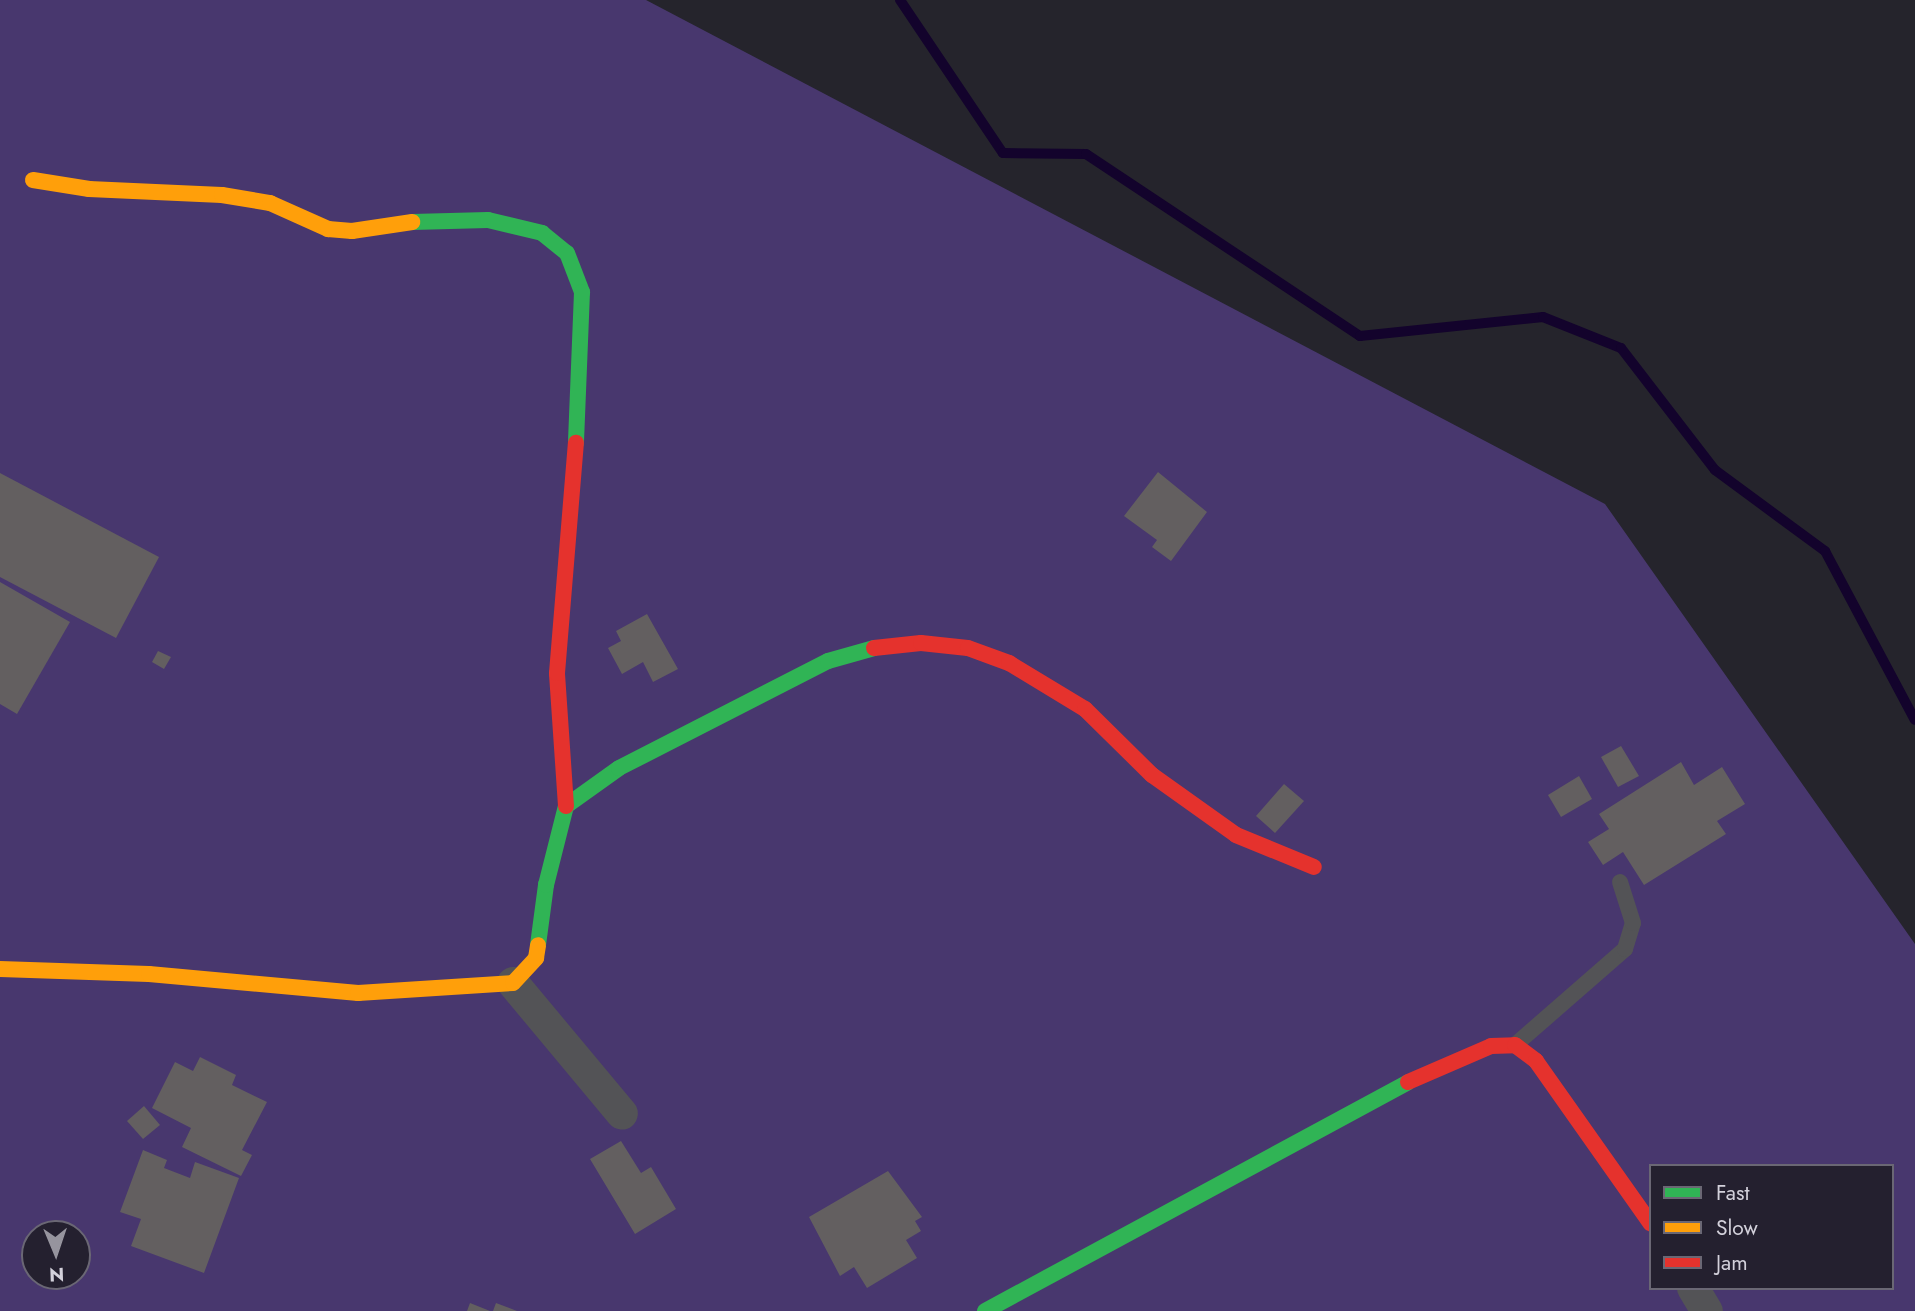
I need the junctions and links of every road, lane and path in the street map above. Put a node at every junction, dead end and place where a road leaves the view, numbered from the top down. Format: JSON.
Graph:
{"nodes":[{"id":1,"x":33,"y":180,"type":"dead end"},
{"id":2,"x":566,"y":806,"type":"junction"},
{"id":3,"x":1314,"y":867,"type":"dead end"},
{"id":4,"x":1620,"y":883,"type":"dead end"},
{"id":5,"x":0,"y":970,"type":"edge"},
{"id":6,"x":513,"y":984,"type":"junction"},
{"id":7,"x":1515,"y":1045,"type":"junction"},
{"id":8,"x":622,"y":1114,"type":"dead end"},
{"id":9,"x":1649,"y":1221,"type":"edge"},
{"id":10,"x":1694,"y":1290,"type":"edge"},
{"id":11,"x":985,"y":1311,"type":"edge"},
{"id":12,"x":1707,"y":1311,"type":"edge"}],
"edges":[{"from":1,"to":2,"type":"street"},
{"from":2,"to":3,"type":"street"},
{"from":2,"to":6,"type":"street"},
{"from":4,"to":7,"type":"lane"},
{"from":5,"to":6,"type":"street"},
{"from":6,"to":8,"type":"street"},
{"from":7,"to":9,"type":"street"},
{"from":7,"to":11,"type":"street"},
{"from":10,"to":12,"type":"street"}]}
